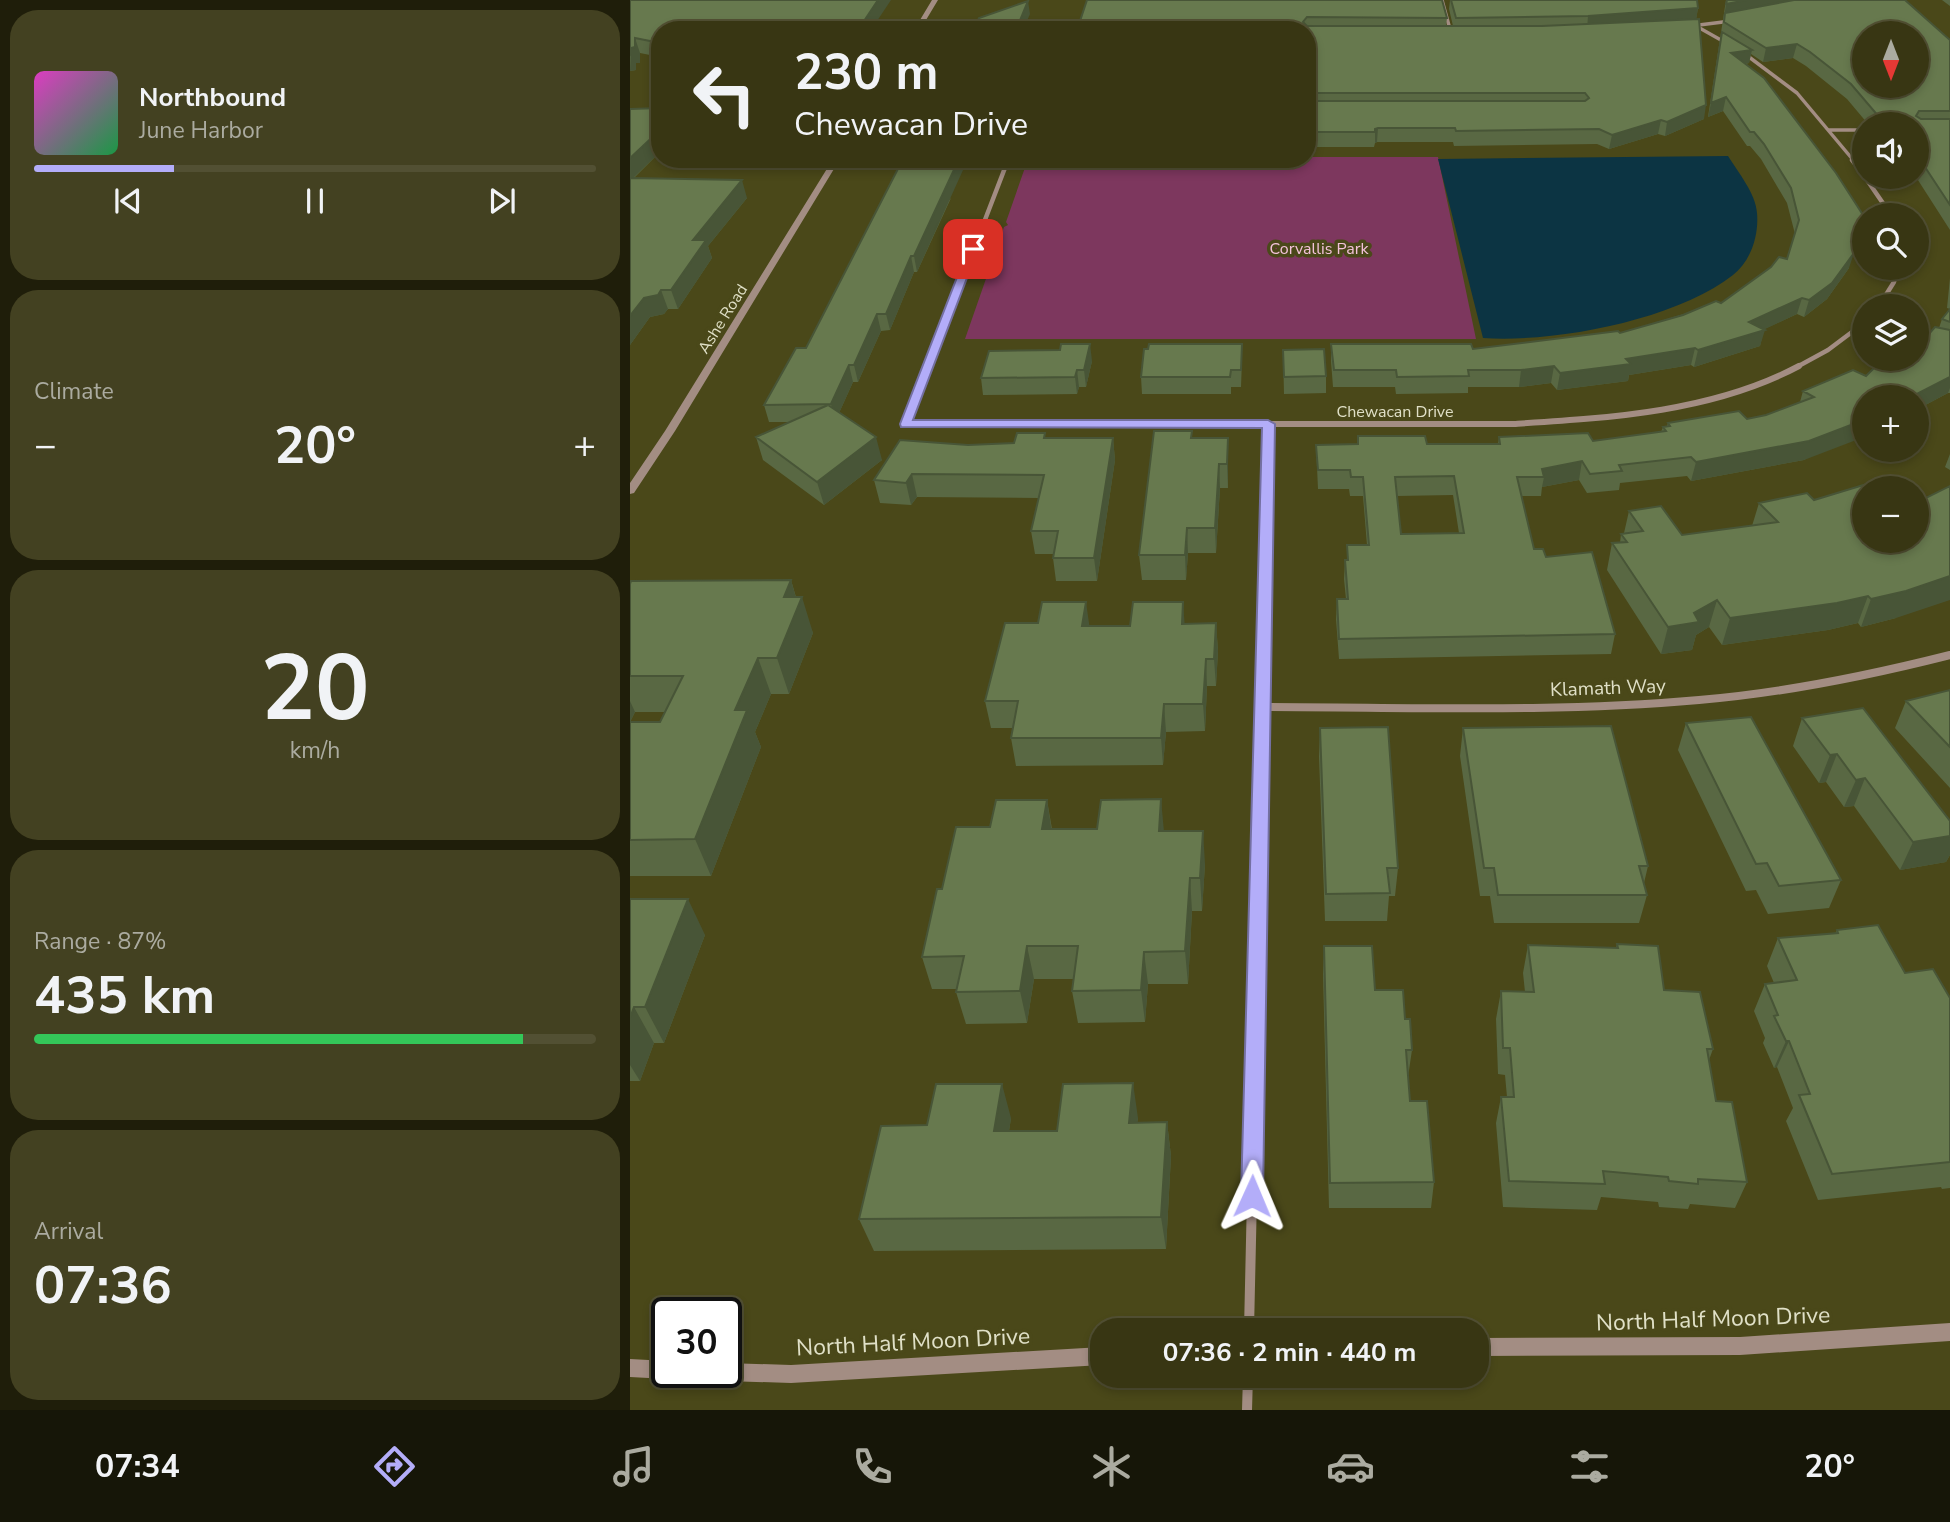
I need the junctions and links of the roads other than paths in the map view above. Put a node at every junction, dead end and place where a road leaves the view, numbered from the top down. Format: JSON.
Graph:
{"nodes":[{"id":1,"x":935,"y":0,"type":"edge"},
{"id":2,"x":1442,"y":0,"type":"edge"},
{"id":3,"x":1734,"y":20,"type":"edge"},
{"id":4,"x":922,"y":21,"type":"edge"},
{"id":5,"x":1696,"y":25,"type":"junction"},
{"id":6,"x":1687,"y":26,"type":"edge"},
{"id":7,"x":1451,"y":34,"type":"edge"},
{"id":8,"x":1732,"y":47,"type":"edge"},
{"id":9,"x":1744,"y":54,"type":"edge"},
{"id":10,"x":1829,"y":130,"type":"junction"},
{"id":11,"x":1852,"y":130,"type":"edge"},
{"id":12,"x":1852,"y":159,"type":"edge"},
{"id":13,"x":831,"y":168,"type":"edge"},
{"id":14,"x":1004,"y":168,"type":"edge"},
{"id":15,"x":1852,"y":333,"type":"edge"},
{"id":16,"x":1268,"y":424,"type":"junction"},
{"id":17,"x":630,"y":491,"type":"edge"},
{"id":18,"x":1950,"y":655,"type":"edge"},
{"id":19,"x":1262,"y":707,"type":"junction"},
{"id":20,"x":1249,"y":1318,"type":"edge"},
{"id":21,"x":1950,"y":1332,"type":"edge"},
{"id":22,"x":1489,"y":1347,"type":"edge"},
{"id":23,"x":1090,"y":1357,"type":"edge"},
{"id":24,"x":630,"y":1368,"type":"edge"},
{"id":25,"x":651,"y":1369,"type":"edge"},
{"id":26,"x":742,"y":1372,"type":"edge"},
{"id":27,"x":1248,"y":1388,"type":"edge"},
{"id":28,"x":1247,"y":1410,"type":"edge"}],
"edges":[{"from":1,"to":4,"type":"street"},
{"from":2,"to":7,"type":"street"},
{"from":3,"to":5,"type":"street"},
{"from":5,"to":6,"type":"street"},
{"from":5,"to":8,"type":"street"},
{"from":9,"to":10,"type":"street"},
{"from":10,"to":11,"type":"street"},
{"from":10,"to":12,"type":"street"},
{"from":13,"to":17,"type":"street","name":"Ashe Road"},
{"from":14,"to":16,"type":"street","name":"Chewacan Drive"},
{"from":15,"to":16,"type":"street","name":"Chewacan Drive"},
{"from":16,"to":19,"type":"street"},
{"from":18,"to":19,"type":"street","name":"Klamath Way"},
{"from":19,"to":20,"type":"street"},
{"from":21,"to":22,"type":"street","name":"North Half Moon Drive"},
{"from":23,"to":26,"type":"street","name":"North Half Moon Drive"},
{"from":24,"to":25,"type":"street"},
{"from":27,"to":28,"type":"street"}]}
